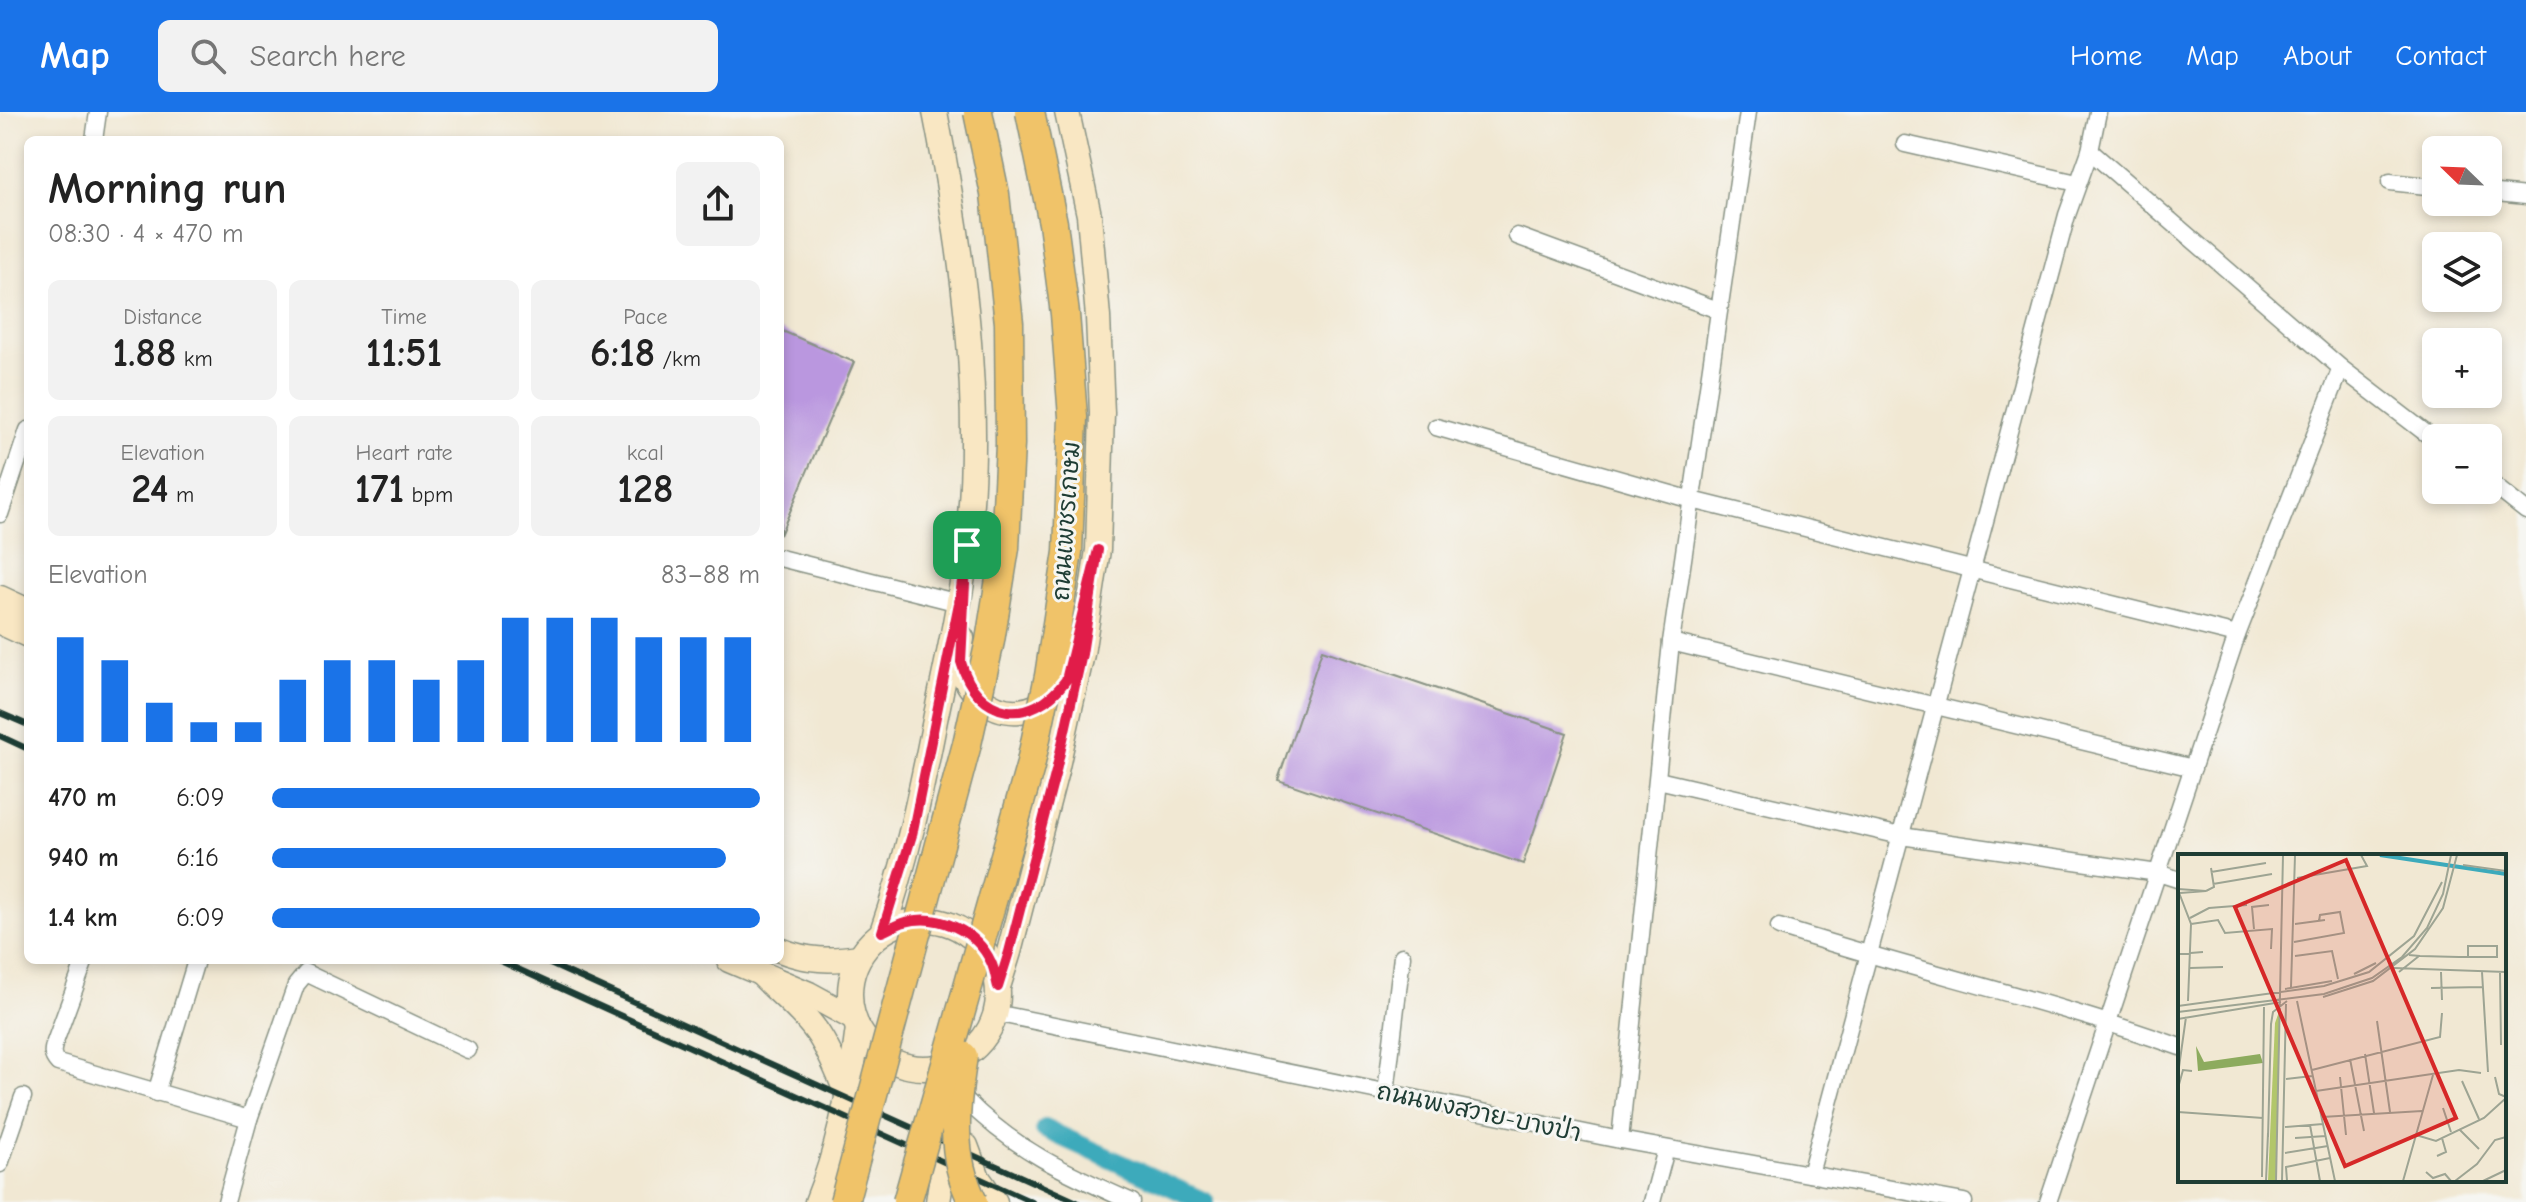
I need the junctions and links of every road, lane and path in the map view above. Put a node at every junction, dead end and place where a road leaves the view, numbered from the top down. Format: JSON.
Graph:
{"nodes":[{"id":1,"x":98,"y":112,"type":"edge"},
{"id":2,"x":935,"y":112,"type":"edge"},
{"id":3,"x":978,"y":112,"type":"edge"},
{"id":4,"x":1030,"y":112,"type":"edge"},
{"id":5,"x":1067,"y":112,"type":"edge"},
{"id":6,"x":1748,"y":112,"type":"edge"},
{"id":7,"x":2098,"y":112,"type":"edge"},
{"id":8,"x":95,"y":136,"type":"edge"},
{"id":9,"x":1905,"y":144,"type":"dead end"},
{"id":10,"x":2090,"y":151,"type":"junction"},
{"id":11,"x":2390,"y":182,"type":"dead end"},
{"id":12,"x":2077,"y":183,"type":"junction"},
{"id":13,"x":2422,"y":185,"type":"edge"},
{"id":14,"x":2502,"y":193,"type":"edge"},
{"id":15,"x":2526,"y":196,"type":"edge"},
{"id":16,"x":1517,"y":236,"type":"dead end"},
{"id":17,"x":1718,"y":310,"type":"junction"},
{"id":18,"x":2341,"y":368,"type":"junction"},
{"id":19,"x":1436,"y":427,"type":"dead end"},
{"id":20,"x":2422,"y":430,"type":"edge"},
{"id":21,"x":24,"y":442,"type":"edge"},
{"id":22,"x":2502,"y":490,"type":"edge"},
{"id":23,"x":1692,"y":500,"type":"junction"},
{"id":24,"x":2523,"y":504,"type":"edge"},
{"id":25,"x":0,"y":514,"type":"edge"},
{"id":26,"x":967,"y":545,"type":"junction"},
{"id":27,"x":1098,"y":550,"type":"junction"},
{"id":28,"x":784,"y":559,"type":"edge"},
{"id":29,"x":1974,"y":570,"type":"junction"},
{"id":30,"x":0,"y":598,"type":"edge"},
{"id":31,"x":959,"y":603,"type":"junction"},
{"id":32,"x":24,"y":609,"type":"edge"},
{"id":33,"x":0,"y":622,"type":"edge"},
{"id":34,"x":24,"y":633,"type":"edge"},
{"id":35,"x":2237,"y":635,"type":"junction"},
{"id":36,"x":1671,"y":642,"type":"junction"},
{"id":37,"x":1937,"y":707,"type":"junction"},
{"id":38,"x":1030,"y":767,"type":"junction"},
{"id":39,"x":2193,"y":768,"type":"junction"},
{"id":40,"x":1658,"y":780,"type":"junction"},
{"id":41,"x":1901,"y":836,"type":"junction"},
{"id":42,"x":2158,"y":873,"type":"junction"},
{"id":43,"x":2178,"y":879,"type":"edge"},
{"id":44,"x":1779,"y":927,"type":"dead end"},
{"id":45,"x":882,"y":932,"type":"junction"},
{"id":46,"x":784,"y":951,"type":"edge"},
{"id":47,"x":1402,"y":956,"type":"dead end"},
{"id":48,"x":1869,"y":956,"type":"junction"},
{"id":49,"x":859,"y":957,"type":"junction"},
{"id":50,"x":84,"y":964,"type":"edge"},
{"id":51,"x":195,"y":964,"type":"dead end"},
{"id":52,"x":738,"y":964,"type":"edge"},
{"id":53,"x":761,"y":974,"type":"junction"},
{"id":54,"x":998,"y":987,"type":"junction"},
{"id":55,"x":2109,"y":1021,"type":"junction"},
{"id":56,"x":856,"y":1023,"type":"junction"},
{"id":57,"x":990,"y":1024,"type":"junction"},
{"id":58,"x":2178,"y":1046,"type":"edge"},
{"id":59,"x":468,"y":1050,"type":"dead end"},
{"id":60,"x":156,"y":1093,"type":"junction"},
{"id":61,"x":1386,"y":1093,"type":"junction"},
{"id":62,"x":847,"y":1094,"type":"junction"},
{"id":63,"x":23,"y":1097,"type":"dead end"},
{"id":64,"x":962,"y":1108,"type":"junction"},
{"id":65,"x":249,"y":1119,"type":"junction"},
{"id":66,"x":1620,"y":1140,"type":"junction"},
{"id":67,"x":1666,"y":1149,"type":"junction"},
{"id":68,"x":0,"y":1164,"type":"edge"},
{"id":69,"x":1810,"y":1174,"type":"junction"},
{"id":70,"x":226,"y":1202,"type":"edge"},
{"id":71,"x":817,"y":1202,"type":"edge"},
{"id":72,"x":844,"y":1202,"type":"edge"},
{"id":73,"x":907,"y":1202,"type":"edge"},
{"id":74,"x":938,"y":1202,"type":"edge"},
{"id":75,"x":973,"y":1202,"type":"edge"},
{"id":76,"x":995,"y":1202,"type":"edge"},
{"id":77,"x":1132,"y":1202,"type":"edge"},
{"id":78,"x":1652,"y":1202,"type":"edge"},
{"id":79,"x":1964,"y":1202,"type":"edge"},
{"id":80,"x":2048,"y":1202,"type":"edge"}],
"edges":[{"from":1,"to":8,"type":"street"},
{"from":2,"to":26,"type":"main road"},
{"from":3,"to":72,"type":"highway","bridge":true},
{"from":4,"to":38,"type":"highway","name":"ถนนเพชรเกษม","bridge":true},
{"from":5,"to":27,"type":"main road"},
{"from":6,"to":17,"type":"street"},
{"from":7,"to":10,"type":"street"},
{"from":9,"to":12,"type":"street"},
{"from":10,"to":12,"type":"street"},
{"from":10,"to":18,"type":"street"},
{"from":11,"to":13,"type":"street"},
{"from":12,"to":29,"type":"street"},
{"from":14,"to":15,"type":"street"},
{"from":16,"to":17,"type":"street"},
{"from":17,"to":23,"type":"street"},
{"from":18,"to":20,"type":"street"},
{"from":18,"to":35,"type":"street"},
{"from":19,"to":23,"type":"street"},
{"from":21,"to":25,"type":"street"},
{"from":22,"to":24,"type":"street"},
{"from":23,"to":29,"type":"street"},
{"from":23,"to":36,"type":"street"},
{"from":26,"to":27,"type":"main road"},
{"from":26,"to":31,"type":"main road"},
{"from":27,"to":54,"type":"main road"},
{"from":28,"to":31,"type":"street"},
{"from":29,"to":35,"type":"street"},
{"from":29,"to":37,"type":"street"},
{"from":30,"to":32,"type":"main road"},
{"from":31,"to":45,"type":"main road"},
{"from":33,"to":34,"type":"main road"},
{"from":35,"to":39,"type":"street"},
{"from":36,"to":37,"type":"street"},
{"from":36,"to":40,"type":"street"},
{"from":37,"to":39,"type":"street"},
{"from":37,"to":41,"type":"street"},
{"from":38,"to":73,"type":"highway","name":"ถนนเพชรเกษม","bridge":true},
{"from":38,"to":75,"type":"highway","bridge":true},
{"from":39,"to":42,"type":"street"},
{"from":40,"to":41,"type":"street"},
{"from":40,"to":66,"type":"street"},
{"from":41,"to":42,"type":"street"},
{"from":41,"to":48,"type":"street"},
{"from":42,"to":43,"type":"street"},
{"from":42,"to":55,"type":"street"},
{"from":44,"to":48,"type":"street"},
{"from":45,"to":49,"type":"main road"},
{"from":45,"to":54,"type":"main road"},
{"from":46,"to":49,"type":"main road"},
{"from":47,"to":61,"type":"street"},
{"from":48,"to":55,"type":"street"},
{"from":48,"to":69,"type":"street"},
{"from":49,"to":56,"type":"main road"},
{"from":50,"to":60,"type":"street"},
{"from":51,"to":60,"type":"street"},
{"from":52,"to":53,"type":"main road"},
{"from":53,"to":56,"type":"main road"},
{"from":53,"to":62,"type":"main road"},
{"from":54,"to":57,"type":"main road"},
{"from":55,"to":58,"type":"street"},
{"from":55,"to":80,"type":"street"},
{"from":56,"to":57,"type":"main road"},
{"from":56,"to":62,"type":"main road"},
{"from":57,"to":61,"type":"street","name":"ถนนพงสวาย-บางป่า"},
{"from":57,"to":64,"type":"main road"},
{"from":59,"to":65,"type":"street"},
{"from":60,"to":65,"type":"street"},
{"from":61,"to":66,"type":"street","name":"ถนนพงสวาย-บางป่า"},
{"from":62,"to":71,"type":"main road"},
{"from":63,"to":68,"type":"street"},
{"from":64,"to":74,"type":"main road"},
{"from":64,"to":76,"type":"main road"},
{"from":64,"to":77,"type":"street"},
{"from":65,"to":70,"type":"street"},
{"from":66,"to":67,"type":"street","name":"ถนนพงสวาย-บางป่า"},
{"from":67,"to":69,"type":"street","name":"ถนนพงสวาย-บางป่า"},
{"from":67,"to":78,"type":"street"},
{"from":69,"to":79,"type":"street","name":"ถนนพงสวาย-บางป่า"}]}
